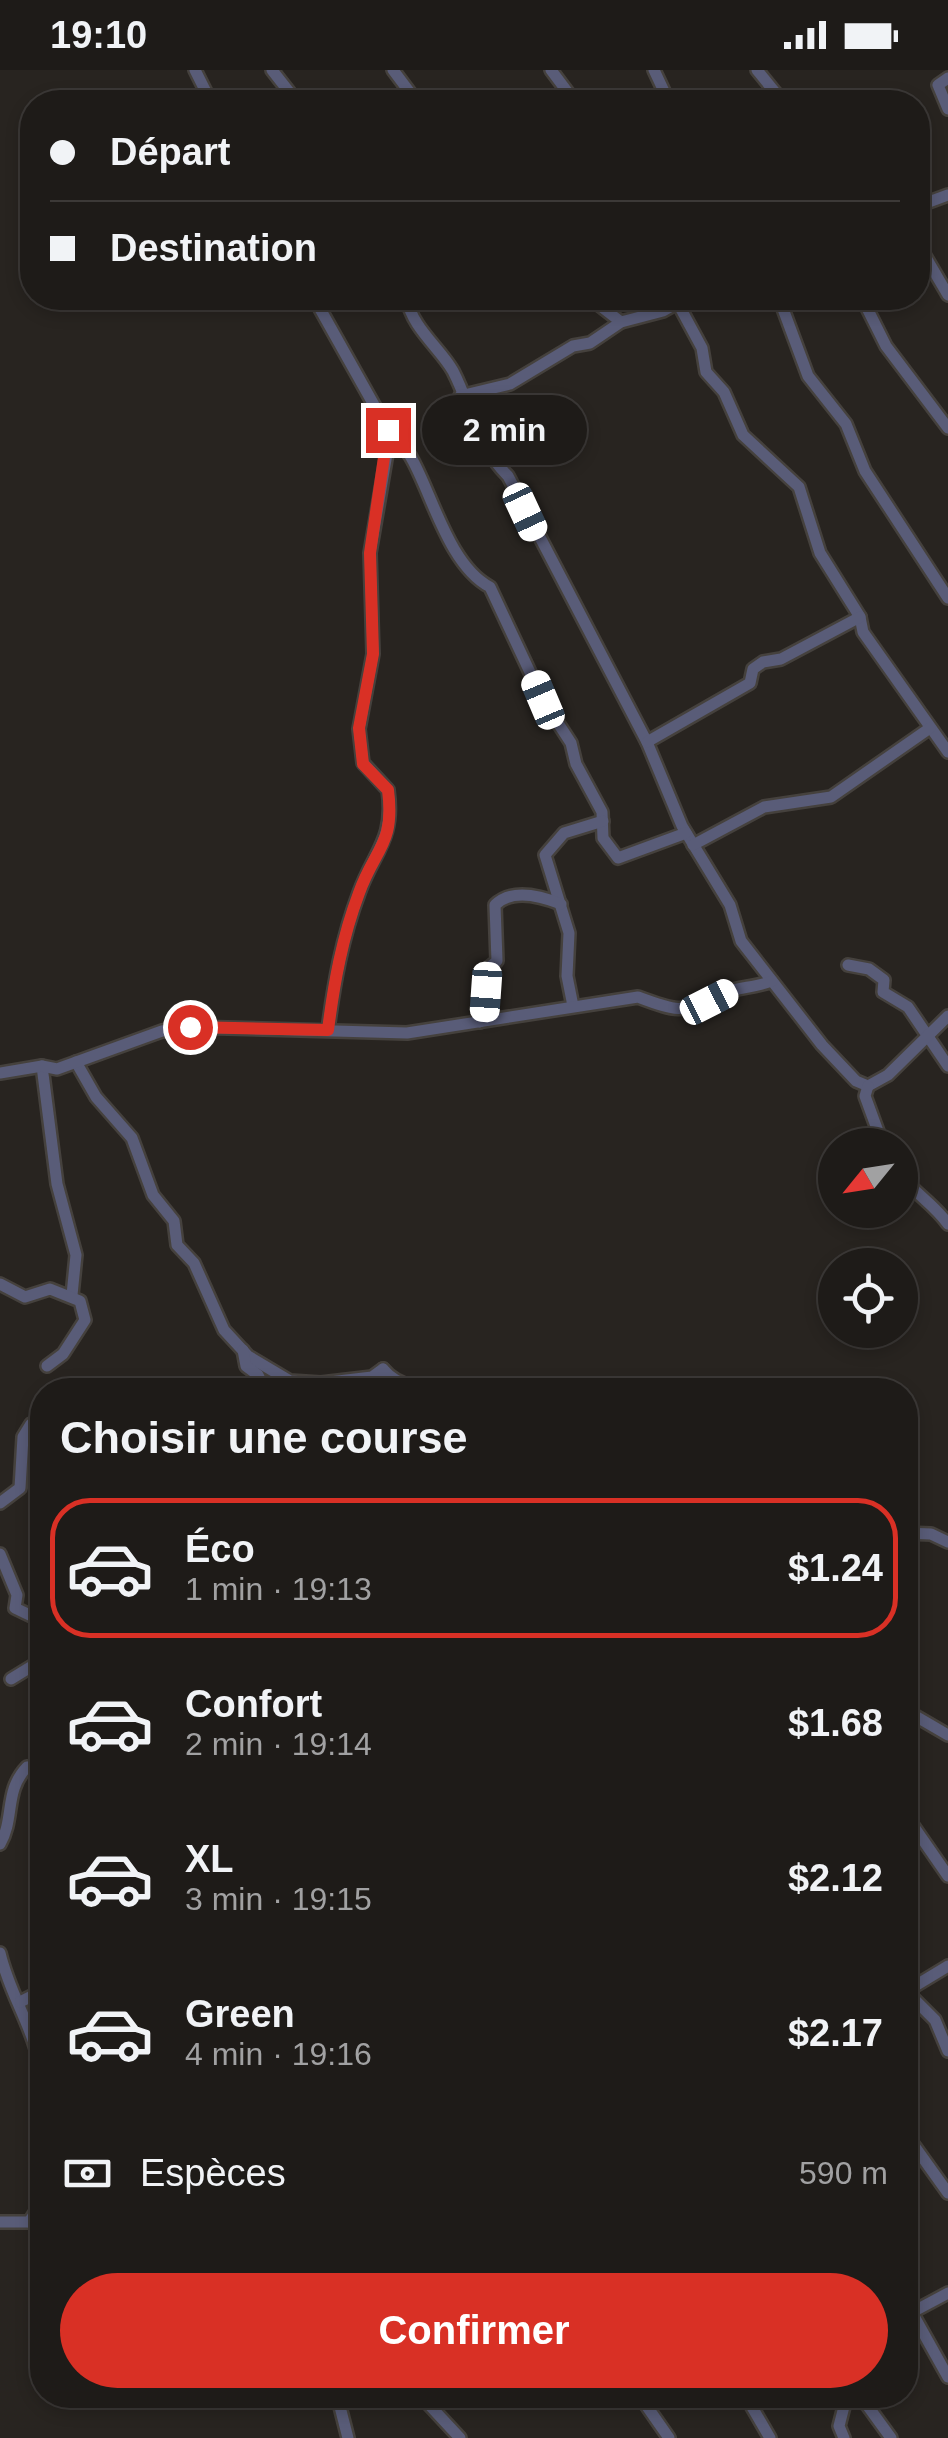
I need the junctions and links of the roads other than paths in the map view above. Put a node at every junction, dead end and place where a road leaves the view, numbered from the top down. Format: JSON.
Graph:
{"nodes":[{"id":1,"x":757,"y":70,"type":"edge"},
{"id":2,"x":948,"y":78,"type":"edge"},
{"id":3,"x":773,"y":90,"type":"edge"},
{"id":4,"x":948,"y":109,"type":"edge"},
{"id":5,"x":943,"y":272,"type":"edge"},
{"id":6,"x":948,"y":295,"type":"edge"},
{"id":7,"x":321,"y":310,"type":"edge"},
{"id":8,"x":413,"y":310,"type":"edge"},
{"id":9,"x":605,"y":310,"type":"edge"},
{"id":10,"x":652,"y":310,"type":"edge"},
{"id":11,"x":684,"y":310,"type":"edge"},
{"id":12,"x":783,"y":310,"type":"edge"},
{"id":13,"x":868,"y":310,"type":"edge"},
{"id":14,"x":620,"y":322,"type":"junction"},
{"id":15,"x":460,"y":396,"type":"junction"},
{"id":16,"x":948,"y":428,"type":"edge"},
{"id":17,"x":388,"y":430,"type":"junction"},
{"id":18,"x":948,"y":598,"type":"edge"},
{"id":19,"x":860,"y":617,"type":"junction"},
{"id":20,"x":930,"y":728,"type":"junction"},
{"id":21,"x":647,"y":742,"type":"junction"},
{"id":22,"x":948,"y":752,"type":"edge"},
{"id":23,"x":603,"y":821,"type":"junction"},
{"id":24,"x":690,"y":839,"type":"junction"},
{"id":25,"x":562,"y":904,"type":"junction"},
{"id":26,"x":848,"y":965,"type":"dead end"},
{"id":27,"x":772,"y":981,"type":"junction"},
{"id":28,"x":573,"y":1006,"type":"junction"},
{"id":29,"x":948,"y":1016,"type":"edge"},
{"id":30,"x":480,"y":1022,"type":"junction"},
{"id":31,"x":328,"y":1030,"type":"junction"},
{"id":32,"x":926,"y":1038,"type":"junction"},
{"id":33,"x":76,"y":1062,"type":"junction"},
{"id":34,"x":42,"y":1066,"type":"junction"},
{"id":35,"x":948,"y":1066,"type":"edge"},
{"id":36,"x":0,"y":1073,"type":"edge"},
{"id":37,"x":868,"y":1086,"type":"junction"},
{"id":38,"x":877,"y":1128,"type":"edge"},
{"id":39,"x":918,"y":1196,"type":"edge"},
{"id":40,"x":948,"y":1224,"type":"edge"},
{"id":41,"x":0,"y":1284,"type":"edge"},
{"id":42,"x":72,"y":1295,"type":"junction"},
{"id":43,"x":243,"y":1350,"type":"junction"},
{"id":44,"x":47,"y":1366,"type":"dead end"},
{"id":45,"x":383,"y":1369,"type":"junction"},
{"id":46,"x":259,"y":1378,"type":"edge"},
{"id":47,"x":285,"y":1378,"type":"edge"},
{"id":48,"x":363,"y":1378,"type":"edge"},
{"id":49,"x":389,"y":1378,"type":"edge"},
{"id":50,"x":390,"y":1378,"type":"edge"},
{"id":51,"x":30,"y":1426,"type":"edge"},
{"id":52,"x":0,"y":1503,"type":"edge"},
{"id":53,"x":918,"y":1534,"type":"edge"},
{"id":54,"x":948,"y":1542,"type":"edge"},
{"id":55,"x":0,"y":1554,"type":"edge"},
{"id":56,"x":30,"y":1615,"type":"edge"},
{"id":57,"x":30,"y":1667,"type":"edge"},
{"id":58,"x":11,"y":1679,"type":"dead end"},
{"id":59,"x":918,"y":1718,"type":"edge"},
{"id":60,"x":948,"y":1735,"type":"edge"},
{"id":61,"x":30,"y":1767,"type":"edge"},
{"id":62,"x":918,"y":1833,"type":"edge"},
{"id":63,"x":0,"y":1844,"type":"edge"},
{"id":64,"x":948,"y":1876,"type":"edge"},
{"id":65,"x":0,"y":1954,"type":"edge"},
{"id":66,"x":948,"y":1966,"type":"edge"},
{"id":67,"x":918,"y":1983,"type":"edge"},
{"id":68,"x":30,"y":1997,"type":"edge"},
{"id":69,"x":20,"y":2002,"type":"junction"},
{"id":70,"x":918,"y":2004,"type":"edge"},
{"id":71,"x":30,"y":2028,"type":"edge"},
{"id":72,"x":948,"y":2051,"type":"edge"},
{"id":73,"x":918,"y":2152,"type":"edge"},
{"id":74,"x":948,"y":2193,"type":"edge"},
{"id":75,"x":0,"y":2222,"type":"edge"},
{"id":76,"x":30,"y":2224,"type":"edge"},
{"id":77,"x":948,"y":2293,"type":"edge"},
{"id":78,"x":918,"y":2309,"type":"edge"},
{"id":79,"x":918,"y":2329,"type":"edge"},
{"id":80,"x":948,"y":2377,"type":"edge"},
{"id":81,"x":341,"y":2408,"type":"edge"},
{"id":82,"x":432,"y":2408,"type":"edge"},
{"id":83,"x":648,"y":2408,"type":"edge"},
{"id":84,"x":752,"y":2408,"type":"edge"},
{"id":85,"x":845,"y":2408,"type":"edge"},
{"id":86,"x":872,"y":2408,"type":"edge"},
{"id":87,"x":348,"y":2438,"type":"edge"},
{"id":88,"x":460,"y":2438,"type":"edge"},
{"id":89,"x":668,"y":2438,"type":"edge"},
{"id":90,"x":770,"y":2438,"type":"edge"},
{"id":91,"x":844,"y":2438,"type":"edge"},
{"id":92,"x":891,"y":2438,"type":"edge"}],
"edges":[{"from":1,"to":3,"type":"street"},
{"from":2,"to":4,"type":"street"},
{"from":5,"to":6,"type":"street"},
{"from":7,"to":17,"type":"street"},
{"from":8,"to":15,"type":"street"},
{"from":9,"to":14,"type":"street"},
{"from":10,"to":14,"type":"street"},
{"from":11,"to":19,"type":"street"},
{"from":12,"to":18,"type":"street"},
{"from":13,"to":16,"type":"street"},
{"from":14,"to":15,"type":"street"},
{"from":15,"to":21,"type":"street"},
{"from":17,"to":23,"type":"street"},
{"from":17,"to":31,"type":"street"},
{"from":19,"to":20,"type":"street"},
{"from":19,"to":21,"type":"street"},
{"from":20,"to":22,"type":"street"},
{"from":20,"to":24,"type":"street"},
{"from":21,"to":24,"type":"street"},
{"from":23,"to":24,"type":"street"},
{"from":23,"to":25,"type":"street"},
{"from":24,"to":27,"type":"street"},
{"from":25,"to":28,"type":"street"},
{"from":25,"to":30,"type":"street"},
{"from":26,"to":32,"type":"street"},
{"from":27,"to":28,"type":"street"},
{"from":27,"to":37,"type":"street"},
{"from":28,"to":30,"type":"street"},
{"from":29,"to":32,"type":"street"},
{"from":30,"to":31,"type":"street"},
{"from":31,"to":33,"type":"street"},
{"from":32,"to":35,"type":"street"},
{"from":32,"to":37,"type":"street"},
{"from":33,"to":34,"type":"street"},
{"from":33,"to":43,"type":"street"},
{"from":34,"to":36,"type":"street"},
{"from":34,"to":42,"type":"street"},
{"from":37,"to":38,"type":"street"},
{"from":39,"to":40,"type":"street"},
{"from":41,"to":42,"type":"street"},
{"from":42,"to":44,"type":"street"},
{"from":43,"to":46,"type":"street"},
{"from":43,"to":47,"type":"street"},
{"from":45,"to":48,"type":"street"},
{"from":45,"to":49,"type":"street"},
{"from":45,"to":50,"type":"street"},
{"from":51,"to":52,"type":"street"},
{"from":53,"to":54,"type":"street"},
{"from":55,"to":56,"type":"street"},
{"from":57,"to":58,"type":"street"},
{"from":59,"to":60,"type":"street"},
{"from":61,"to":63,"type":"street"},
{"from":62,"to":64,"type":"street"},
{"from":65,"to":69,"type":"street"},
{"from":66,"to":67,"type":"street"},
{"from":68,"to":69,"type":"street"},
{"from":69,"to":71,"type":"street"},
{"from":70,"to":72,"type":"street"},
{"from":73,"to":74,"type":"street"},
{"from":75,"to":76,"type":"street"},
{"from":77,"to":78,"type":"street"},
{"from":79,"to":80,"type":"street"},
{"from":81,"to":87,"type":"street"},
{"from":82,"to":88,"type":"street"},
{"from":83,"to":89,"type":"street"},
{"from":84,"to":90,"type":"street"},
{"from":85,"to":91,"type":"street"},
{"from":86,"to":92,"type":"street"}]}
